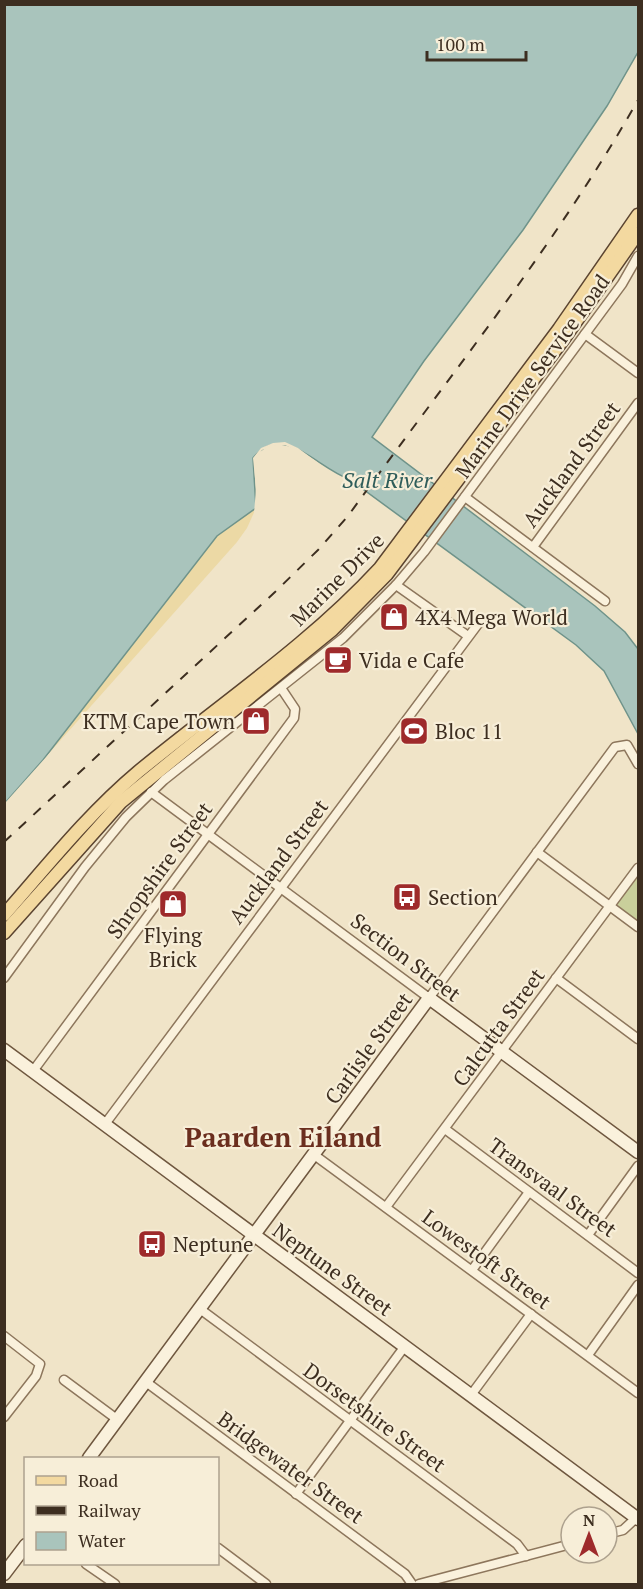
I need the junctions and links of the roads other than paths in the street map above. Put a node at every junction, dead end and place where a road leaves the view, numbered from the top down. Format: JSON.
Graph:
{"nodes":[{"id":1,"x":639,"y":215,"type":"edge"},
{"id":2,"x":639,"y":233,"type":"edge"},
{"id":3,"x":639,"y":256,"type":"edge"},
{"id":4,"x":585,"y":334,"type":"junction"},
{"id":5,"x":639,"y":373,"type":"edge"},
{"id":6,"x":639,"y":403,"type":"edge"},
{"id":7,"x":446,"y":490,"type":"junction"},
{"id":8,"x":463,"y":500,"type":"junction"},
{"id":9,"x":409,"y":540,"type":"junction"},
{"id":10,"x":533,"y":547,"type":"junction"},
{"id":11,"x":396,"y":585,"type":"junction"},
{"id":12,"x":605,"y":601,"type":"dead end"},
{"id":13,"x":481,"y":620,"type":"dead end"},
{"id":14,"x":468,"y":636,"type":"junction"},
{"id":15,"x":281,"y":688,"type":"junction"},
{"id":16,"x":639,"y":764,"type":"edge"},
{"id":17,"x":151,"y":792,"type":"junction"},
{"id":18,"x":207,"y":834,"type":"junction"},
{"id":19,"x":537,"y":852,"type":"junction"},
{"id":20,"x":639,"y":868,"type":"edge"},
{"id":21,"x":281,"y":888,"type":"junction"},
{"id":22,"x":609,"y":906,"type":"junction"},
{"id":23,"x":4,"y":915,"type":"edge"},
{"id":24,"x":639,"y":927,"type":"edge"},
{"id":25,"x":4,"y":933,"type":"edge"},
{"id":26,"x":4,"y":978,"type":"edge"},
{"id":27,"x":556,"y":978,"type":"junction"},
{"id":28,"x":429,"y":998,"type":"junction"},
{"id":29,"x":639,"y":1039,"type":"edge"},
{"id":30,"x":4,"y":1050,"type":"edge"},
{"id":31,"x":501,"y":1052,"type":"junction"},
{"id":32,"x":33,"y":1071,"type":"junction"},
{"id":33,"x":105,"y":1124,"type":"junction"},
{"id":34,"x":445,"y":1130,"type":"junction"},
{"id":35,"x":639,"y":1152,"type":"edge"},
{"id":36,"x":313,"y":1154,"type":"junction"},
{"id":37,"x":639,"y":1166,"type":"edge"},
{"id":38,"x":529,"y":1192,"type":"junction"},
{"id":39,"x":386,"y":1207,"type":"junction"},
{"id":40,"x":254,"y":1235,"type":"junction"},
{"id":41,"x":588,"y":1235,"type":"junction"},
{"id":42,"x":472,"y":1270,"type":"junction"},
{"id":43,"x":639,"y":1273,"type":"edge"},
{"id":44,"x":639,"y":1285,"type":"edge"},
{"id":45,"x":200,"y":1310,"type":"junction"},
{"id":46,"x":531,"y":1314,"type":"junction"},
{"id":47,"x":4,"y":1336,"type":"edge"},
{"id":48,"x":405,"y":1346,"type":"junction"},
{"id":49,"x":588,"y":1355,"type":"junction"},
{"id":50,"x":64,"y":1380,"type":"dead end"},
{"id":51,"x":146,"y":1382,"type":"junction"},
{"id":52,"x":639,"y":1393,"type":"edge"},
{"id":53,"x":471,"y":1395,"type":"junction"},
{"id":54,"x":4,"y":1418,"type":"edge"},
{"id":55,"x":118,"y":1420,"type":"junction"},
{"id":56,"x":350,"y":1421,"type":"junction"},
{"id":57,"x":92,"y":1457,"type":"edge"},
{"id":58,"x":296,"y":1494,"type":"junction"},
{"id":59,"x":637,"y":1519,"type":"edge"},
{"id":60,"x":619,"y":1531,"type":"edge"},
{"id":61,"x":559,"y":1547,"type":"edge"},
{"id":62,"x":24,"y":1548,"type":"edge"},
{"id":63,"x":219,"y":1549,"type":"edge"},
{"id":64,"x":526,"y":1556,"type":"junction"},
{"id":65,"x":89,"y":1565,"type":"edge"},
{"id":66,"x":4,"y":1574,"type":"edge"},
{"id":67,"x":115,"y":1584,"type":"edge"},
{"id":68,"x":266,"y":1584,"type":"edge"},
{"id":69,"x":412,"y":1584,"type":"edge"},
{"id":70,"x":419,"y":1584,"type":"edge"}],
"edges":[{"from":1,"to":7,"type":"main road","name":"Marine Drive"},
{"from":2,"to":7,"type":"main road","name":"Marine Drive"},
{"from":3,"to":4,"type":"street","name":"Marine Drive Service Road"},
{"from":4,"to":5,"type":"street"},
{"from":4,"to":8,"type":"street","name":"Marine Drive Service Road"},
{"from":6,"to":10,"type":"street","name":"Auckland Street"},
{"from":7,"to":9,"type":"main road","name":"Marine Drive"},
{"from":8,"to":10,"type":"street"},
{"from":8,"to":11,"type":"street","name":"Marine Drive Service Road"},
{"from":9,"to":23,"type":"main road","name":"Marine Drive"},
{"from":9,"to":25,"type":"main road","name":"Marine Drive"},
{"from":10,"to":12,"type":"street"},
{"from":11,"to":14,"type":"street"},
{"from":11,"to":15,"type":"street","name":"Marine Drive Service Road"},
{"from":13,"to":14,"type":"street","name":"Auckland Street"},
{"from":14,"to":21,"type":"street","name":"Auckland Street"},
{"from":15,"to":17,"type":"street","name":"Marine Drive Service Road"},
{"from":15,"to":18,"type":"street","name":"Shropshire Street"},
{"from":16,"to":19,"type":"street","name":"Carlisle Street"},
{"from":17,"to":18,"type":"street","name":"Section Street"},
{"from":17,"to":26,"type":"street","name":"Marine Drive Service Road"},
{"from":18,"to":21,"type":"street","name":"Section Street"},
{"from":18,"to":32,"type":"street","name":"Shropshire Street"},
{"from":19,"to":22,"type":"street"},
{"from":19,"to":28,"type":"street","name":"Carlisle Street"},
{"from":20,"to":22,"type":"street","name":"Calcutta Street"},
{"from":21,"to":28,"type":"street","name":"Section Street"},
{"from":21,"to":33,"type":"street","name":"Auckland Street"},
{"from":22,"to":24,"type":"street"},
{"from":22,"to":27,"type":"street","name":"Calcutta Street"},
{"from":27,"to":29,"type":"street"},
{"from":27,"to":31,"type":"street","name":"Calcutta Street"},
{"from":28,"to":31,"type":"street","name":"Section Street"},
{"from":28,"to":36,"type":"street","name":"Carlisle Street"},
{"from":30,"to":32,"type":"street","name":"Neptune Street"},
{"from":31,"to":34,"type":"street","name":"Calcutta Street"},
{"from":31,"to":35,"type":"street","name":"Section Street"},
{"from":32,"to":33,"type":"street","name":"Neptune Street"},
{"from":33,"to":40,"type":"street","name":"Neptune Street"},
{"from":34,"to":38,"type":"street","name":"Transvaal Street"},
{"from":34,"to":39,"type":"street","name":"Calcutta Street"},
{"from":36,"to":39,"type":"street","name":"Lowestoft Street"},
{"from":36,"to":40,"type":"street","name":"Carlisle Street"},
{"from":37,"to":41,"type":"street"},
{"from":38,"to":41,"type":"street","name":"Transvaal Street"},
{"from":38,"to":42,"type":"street"},
{"from":39,"to":42,"type":"street","name":"Lowestoft Street"},
{"from":40,"to":45,"type":"street","name":"Carlisle Street"},
{"from":40,"to":48,"type":"street","name":"Neptune Street"},
{"from":41,"to":43,"type":"street","name":"Transvaal Street"},
{"from":42,"to":46,"type":"street","name":"Lowestoft Street"},
{"from":44,"to":49,"type":"street"},
{"from":45,"to":51,"type":"street","name":"Carlisle Street"},
{"from":45,"to":56,"type":"street","name":"Dorsetshire Street"},
{"from":46,"to":49,"type":"street","name":"Lowestoft Street"},
{"from":46,"to":53,"type":"street"},
{"from":47,"to":54,"type":"street"},
{"from":48,"to":53,"type":"street","name":"Neptune Street"},
{"from":48,"to":56,"type":"street"},
{"from":49,"to":52,"type":"street","name":"Lowestoft Street"},
{"from":50,"to":55,"type":"street"},
{"from":51,"to":55,"type":"street","name":"Carlisle Street"},
{"from":51,"to":58,"type":"street","name":"Bridgewater Street"},
{"from":53,"to":59,"type":"street","name":"Neptune Street"},
{"from":55,"to":57,"type":"street","name":"Carlisle Street"},
{"from":56,"to":58,"type":"street"},
{"from":56,"to":64,"type":"street","name":"Dorsetshire Street"},
{"from":58,"to":69,"type":"street","name":"Bridgewater Street"},
{"from":59,"to":60,"type":"street"},
{"from":61,"to":64,"type":"street"},
{"from":62,"to":66,"type":"street"},
{"from":63,"to":68,"type":"street"},
{"from":64,"to":70,"type":"street"},
{"from":65,"to":67,"type":"street"}]}
